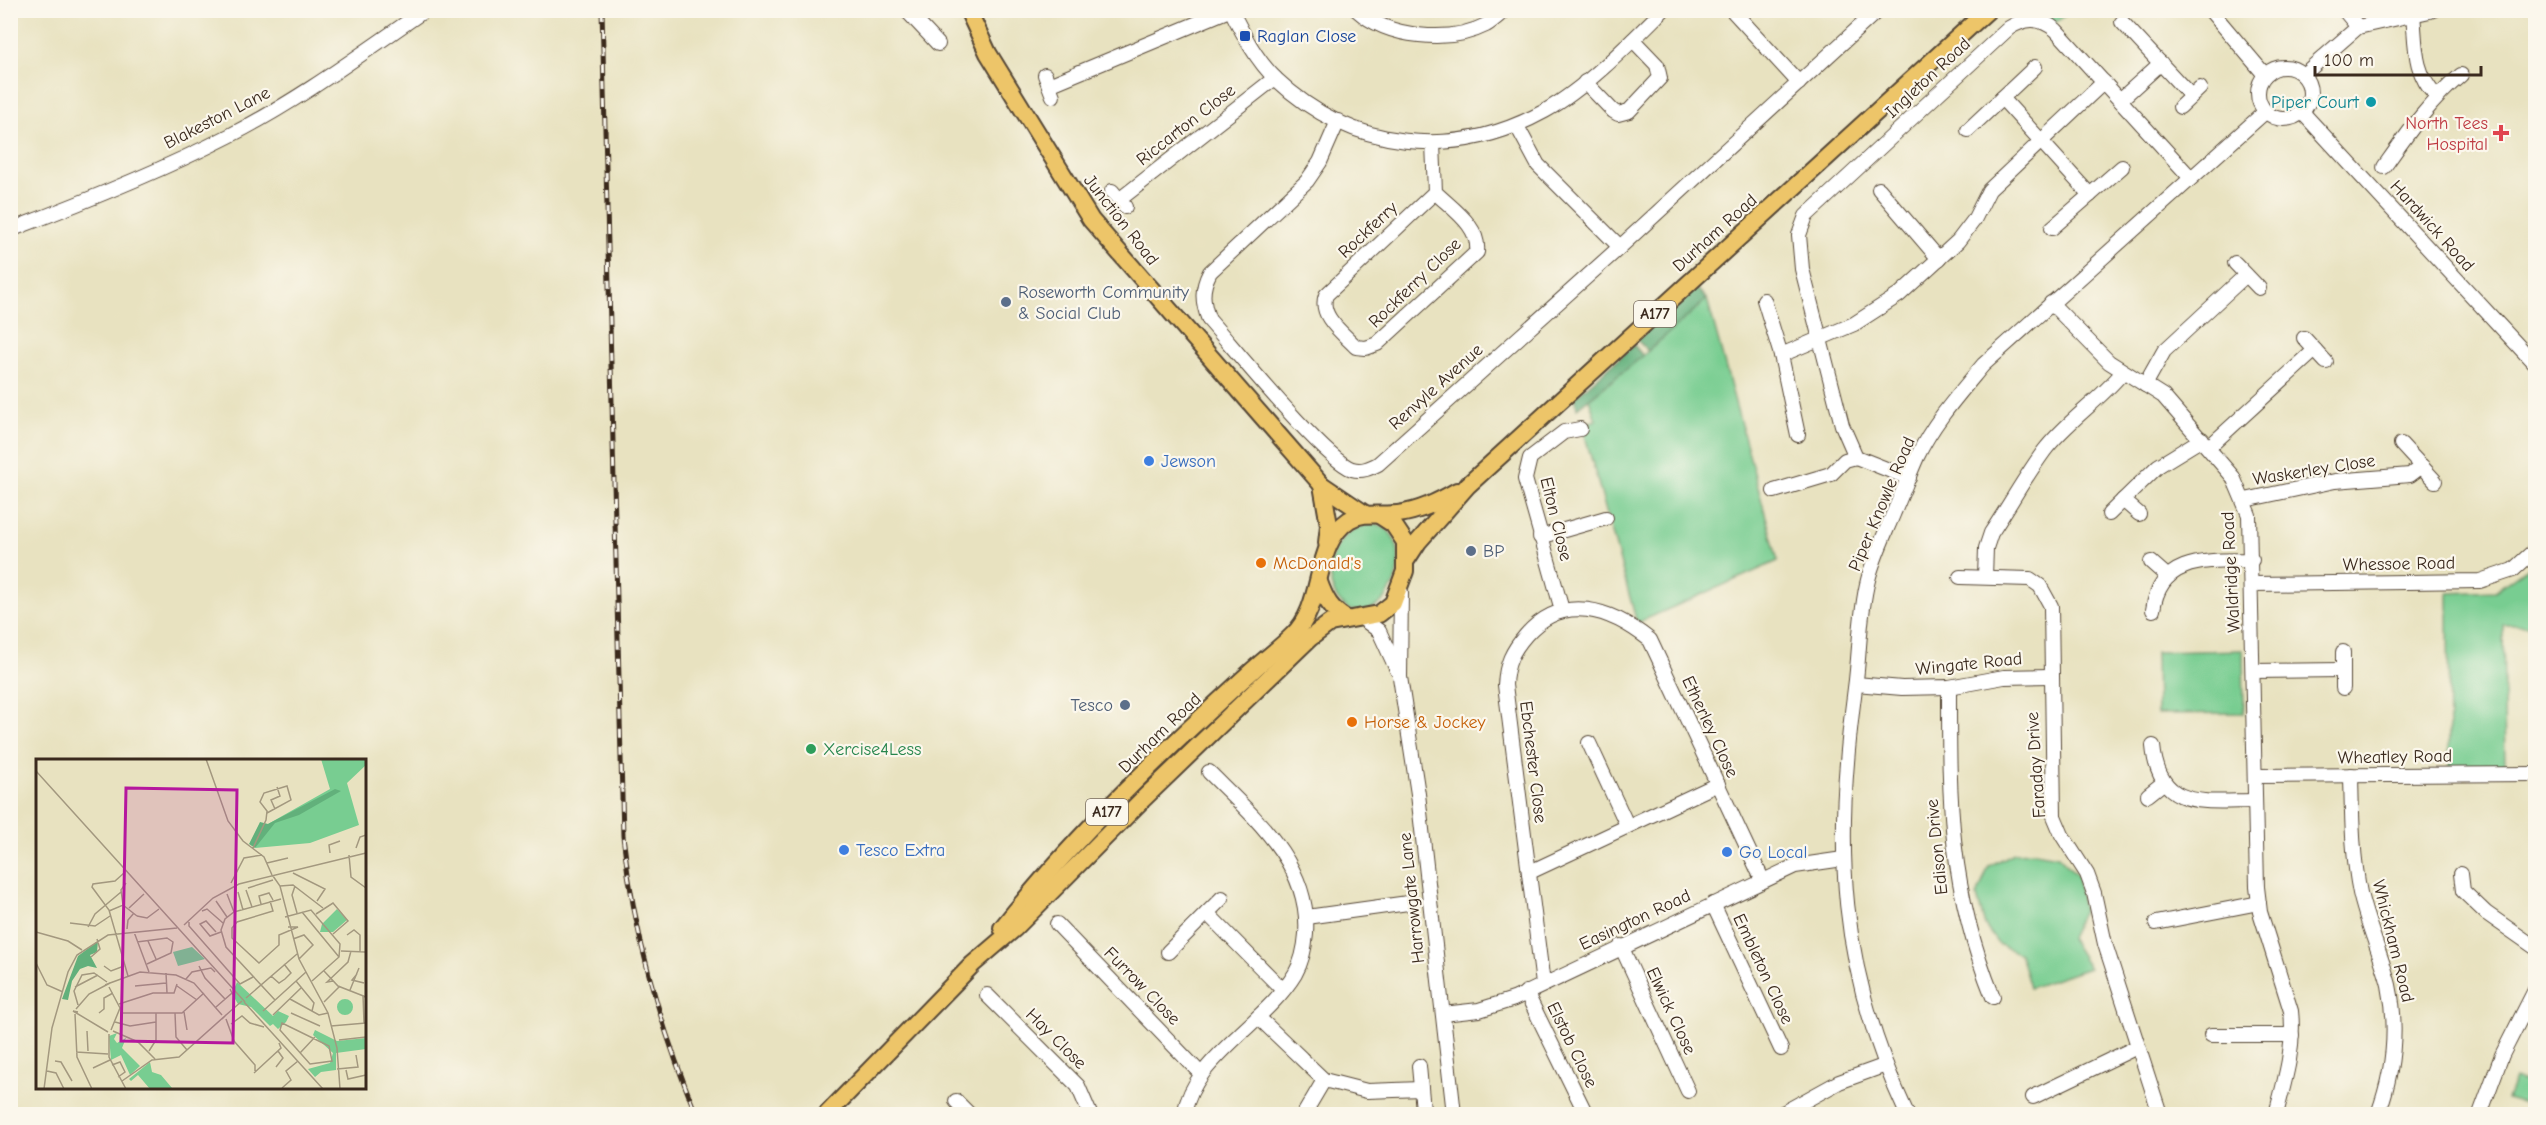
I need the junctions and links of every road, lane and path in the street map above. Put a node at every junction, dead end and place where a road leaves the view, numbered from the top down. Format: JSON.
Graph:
{"nodes":[{"id":1,"x":425,"y":10,"type":"edge"},
{"id":2,"x":906,"y":10,"type":"edge"},
{"id":3,"x":968,"y":10,"type":"edge"},
{"id":4,"x":1230,"y":10,"type":"edge"},
{"id":5,"x":1357,"y":10,"type":"edge"},
{"id":6,"x":1505,"y":10,"type":"edge"},
{"id":7,"x":1663,"y":10,"type":"edge"},
{"id":8,"x":1732,"y":10,"type":"edge"},
{"id":9,"x":1878,"y":10,"type":"edge"},
{"id":10,"x":1988,"y":10,"type":"edge"},
{"id":11,"x":2210,"y":10,"type":"edge"},
{"id":12,"x":2344,"y":10,"type":"edge"},
{"id":13,"x":2434,"y":10,"type":"edge"},
{"id":14,"x":2414,"y":14,"type":"junction"},
{"id":15,"x":2122,"y":22,"type":"dead end"},
{"id":16,"x":2358,"y":27,"type":"junction"},
{"id":17,"x":1633,"y":40,"type":"junction"},
{"id":18,"x":938,"y":44,"type":"dead end"},
{"id":19,"x":2161,"y":63,"type":"junction"},
{"id":20,"x":2036,"y":67,"type":"dead end"},
{"id":21,"x":2265,"y":75,"type":"junction"},
{"id":22,"x":2303,"y":75,"type":"junction"},
{"id":23,"x":2461,"y":75,"type":"dead end"},
{"id":24,"x":1275,"y":78,"type":"junction"},
{"id":25,"x":1585,"y":82,"type":"junction"},
{"id":26,"x":1799,"y":82,"type":"junction"},
{"id":27,"x":2104,"y":82,"type":"junction"},
{"id":28,"x":1049,"y":85,"type":"dead end"},
{"id":29,"x":2436,"y":96,"type":"junction"},
{"id":30,"x":2002,"y":98,"type":"junction"},
{"id":31,"x":2120,"y":100,"type":"junction"},
{"id":32,"x":2180,"y":107,"type":"dead end"},
{"id":33,"x":2265,"y":112,"type":"junction"},
{"id":34,"x":2302,"y":112,"type":"junction"},
{"id":35,"x":1338,"y":121,"type":"junction"},
{"id":36,"x":1517,"y":126,"type":"junction"},
{"id":37,"x":1968,"y":130,"type":"dead end"},
{"id":38,"x":2041,"y":141,"type":"junction"},
{"id":39,"x":1433,"y":143,"type":"junction"},
{"id":40,"x":2122,"y":167,"type":"dead end"},
{"id":41,"x":2385,"y":167,"type":"dead end"},
{"id":42,"x":2190,"y":177,"type":"junction"},
{"id":43,"x":1879,"y":189,"type":"dead end"},
{"id":44,"x":1435,"y":192,"type":"junction"},
{"id":45,"x":2090,"y":195,"type":"junction"},
{"id":46,"x":1118,"y":199,"type":"dead end"},
{"id":47,"x":2052,"y":228,"type":"dead end"},
{"id":48,"x":10,"y":230,"type":"edge"},
{"id":49,"x":1620,"y":247,"type":"junction"},
{"id":50,"x":1939,"y":259,"type":"junction"},
{"id":51,"x":2235,"y":264,"type":"dead end"},
{"id":52,"x":2246,"y":275,"type":"junction"},
{"id":53,"x":2259,"y":288,"type":"dead end"},
{"id":54,"x":1326,"y":295,"type":"joint"},
{"id":55,"x":1764,"y":300,"type":"dead end"},
{"id":56,"x":2051,"y":303,"type":"junction"},
{"id":57,"x":1820,"y":338,"type":"junction"},
{"id":58,"x":2304,"y":338,"type":"dead end"},
{"id":59,"x":2315,"y":350,"type":"junction"},
{"id":60,"x":1781,"y":355,"type":"junction"},
{"id":61,"x":2326,"y":362,"type":"dead end"},
{"id":62,"x":2535,"y":365,"type":"edge"},
{"id":63,"x":2122,"y":373,"type":"junction"},
{"id":64,"x":2145,"y":385,"type":"junction"},
{"id":65,"x":1580,"y":429,"type":"dead end"},
{"id":66,"x":1798,"y":435,"type":"dead end"},
{"id":67,"x":2206,"y":443,"type":"junction"},
{"id":68,"x":2401,"y":444,"type":"dead end"},
{"id":69,"x":1856,"y":457,"type":"junction"},
{"id":70,"x":2422,"y":466,"type":"junction"},
{"id":71,"x":1909,"y":478,"type":"junction"},
{"id":72,"x":2435,"y":481,"type":"dead end"},
{"id":73,"x":1322,"y":485,"type":"junction"},
{"id":74,"x":1468,"y":485,"type":"junction"},
{"id":75,"x":1774,"y":491,"type":"dead end"},
{"id":76,"x":2245,"y":500,"type":"junction"},
{"id":77,"x":2123,"y":501,"type":"junction"},
{"id":78,"x":1372,"y":514,"type":"junction"},
{"id":79,"x":2109,"y":514,"type":"dead end"},
{"id":80,"x":2139,"y":514,"type":"dead end"},
{"id":81,"x":1606,"y":518,"type":"dead end"},
{"id":82,"x":1540,"y":537,"type":"junction"},
{"id":83,"x":1327,"y":547,"type":"junction"},
{"id":84,"x":2535,"y":549,"type":"edge"},
{"id":85,"x":1407,"y":560,"type":"junction"},
{"id":86,"x":2252,"y":560,"type":"junction"},
{"id":87,"x":2151,"y":562,"type":"dead end"},
{"id":88,"x":1960,"y":577,"type":"dead end"},
{"id":89,"x":1985,"y":577,"type":"junction"},
{"id":90,"x":2168,"y":578,"type":"junction"},
{"id":91,"x":1319,"y":582,"type":"junction"},
{"id":92,"x":2253,"y":584,"type":"junction"},
{"id":93,"x":1401,"y":586,"type":"junction"},
{"id":94,"x":1562,"y":610,"type":"junction"},
{"id":95,"x":2154,"y":610,"type":"dead end"},
{"id":96,"x":1601,"y":611,"type":"joint"},
{"id":97,"x":1355,"y":619,"type":"junction"},
{"id":98,"x":2343,"y":652,"type":"dead end"},
{"id":99,"x":2343,"y":670,"type":"junction"},
{"id":100,"x":2253,"y":671,"type":"junction"},
{"id":101,"x":2050,"y":676,"type":"junction"},
{"id":102,"x":1400,"y":677,"type":"junction"},
{"id":103,"x":1856,"y":684,"type":"junction"},
{"id":104,"x":1949,"y":687,"type":"junction"},
{"id":105,"x":2343,"y":688,"type":"dead end"},
{"id":106,"x":1589,"y":743,"type":"dead end"},
{"id":107,"x":2152,"y":746,"type":"dead end"},
{"id":108,"x":1209,"y":772,"type":"dead end"},
{"id":109,"x":2535,"y":774,"type":"edge"},
{"id":110,"x":2351,"y":775,"type":"junction"},
{"id":111,"x":2255,"y":776,"type":"junction"},
{"id":112,"x":2163,"y":783,"type":"junction"},
{"id":113,"x":1718,"y":784,"type":"junction"},
{"id":114,"x":2148,"y":795,"type":"dead end"},
{"id":115,"x":2255,"y":801,"type":"junction"},
{"id":116,"x":1627,"y":825,"type":"junction"},
{"id":117,"x":1843,"y":859,"type":"junction"},
{"id":118,"x":1530,"y":872,"type":"junction"},
{"id":119,"x":2462,"y":874,"type":"dead end"},
{"id":120,"x":1762,"y":879,"type":"junction"},
{"id":121,"x":1222,"y":898,"type":"dead end"},
{"id":122,"x":1407,"y":903,"type":"dead end"},
{"id":123,"x":2259,"y":903,"type":"junction"},
{"id":124,"x":1713,"y":904,"type":"junction"},
{"id":125,"x":1207,"y":913,"type":"junction"},
{"id":126,"x":1307,"y":917,"type":"junction"},
{"id":127,"x":2156,"y":922,"type":"dead end"},
{"id":128,"x":1058,"y":924,"type":"dead end"},
{"id":129,"x":1621,"y":946,"type":"junction"},
{"id":130,"x":2535,"y":948,"type":"edge"},
{"id":131,"x":1168,"y":951,"type":"dead end"},
{"id":132,"x":973,"y":964,"type":"junction"},
{"id":133,"x":1543,"y":984,"type":"junction"},
{"id":134,"x":2535,"y":988,"type":"edge"},
{"id":135,"x":1284,"y":990,"type":"junction"},
{"id":136,"x":1526,"y":992,"type":"junction"},
{"id":137,"x":987,"y":995,"type":"dead end"},
{"id":138,"x":1993,"y":997,"type":"dead end"},
{"id":139,"x":1443,"y":1014,"type":"junction"},
{"id":140,"x":1258,"y":1017,"type":"junction"},
{"id":141,"x":2211,"y":1035,"type":"dead end"},
{"id":142,"x":2292,"y":1035,"type":"junction"},
{"id":143,"x":2137,"y":1047,"type":"junction"},
{"id":144,"x":1781,"y":1049,"type":"dead end"},
{"id":145,"x":1887,"y":1065,"type":"junction"},
{"id":146,"x":1419,"y":1066,"type":"dead end"},
{"id":147,"x":1200,"y":1073,"type":"junction"},
{"id":148,"x":1323,"y":1080,"type":"junction"},
{"id":149,"x":1421,"y":1089,"type":"junction"},
{"id":150,"x":1688,"y":1091,"type":"dead end"},
{"id":151,"x":2033,"y":1097,"type":"dead end"},
{"id":152,"x":956,"y":1101,"type":"dead end"},
{"id":153,"x":1423,"y":1110,"type":"dead end"},
{"id":154,"x":1789,"y":1113,"type":"edge"},
{"id":155,"x":827,"y":1114,"type":"edge"},
{"id":156,"x":969,"y":1114,"type":"edge"},
{"id":157,"x":1090,"y":1114,"type":"edge"},
{"id":158,"x":1184,"y":1114,"type":"edge"},
{"id":159,"x":1304,"y":1114,"type":"edge"},
{"id":160,"x":1454,"y":1114,"type":"edge"},
{"id":161,"x":1586,"y":1114,"type":"edge"},
{"id":162,"x":1907,"y":1114,"type":"edge"},
{"id":163,"x":2160,"y":1114,"type":"edge"},
{"id":164,"x":2276,"y":1114,"type":"edge"},
{"id":165,"x":2378,"y":1114,"type":"edge"},
{"id":166,"x":2480,"y":1114,"type":"edge"}],
"edges":[{"from":1,"to":48,"type":"street","name":"Blakeston Lane"},
{"from":2,"to":18,"type":"street"},
{"from":3,"to":73,"type":"main road","name":"Junction Road"},
{"from":4,"to":24,"type":"street"},
{"from":4,"to":28,"type":"street"},
{"from":5,"to":6,"type":"street"},
{"from":7,"to":17,"type":"street"},
{"from":8,"to":26,"type":"street"},
{"from":9,"to":26,"type":"street","name":"Renvyle Avenue"},
{"from":10,"to":74,"type":"main road","name":"Durham Road","number":"A177"},
{"from":11,"to":21,"type":"street"},
{"from":12,"to":16,"type":"street"},
{"from":13,"to":14,"type":"street"},
{"from":14,"to":16,"type":"street"},
{"from":14,"to":29,"type":"street"},
{"from":15,"to":19,"type":"street"},
{"from":16,"to":22,"type":"street"},
{"from":17,"to":25,"type":"street"},
{"from":17,"to":25,"type":"street"},
{"from":19,"to":31,"type":"street"},
{"from":19,"to":32,"type":"street"},
{"from":20,"to":30,"type":"street"},
{"from":21,"to":22,"type":"street"},
{"from":21,"to":33,"type":"street"},
{"from":22,"to":34,"type":"street"},
{"from":23,"to":29,"type":"street"},
{"from":24,"to":35,"type":"street"},
{"from":24,"to":46,"type":"street","name":"Riccarton Close"},
{"from":25,"to":36,"type":"street"},
{"from":26,"to":49,"type":"street","name":"Renvyle Avenue"},
{"from":27,"to":31,"type":"street","name":"Ingleton Road"},
{"from":27,"to":38,"type":"street"},
{"from":27,"to":57,"type":"street","name":"Ingleton Road"},
{"from":29,"to":41,"type":"street"},
{"from":30,"to":37,"type":"street"},
{"from":30,"to":38,"type":"street"},
{"from":31,"to":42,"type":"street","name":"Ingleton Road"},
{"from":33,"to":34,"type":"street"},
{"from":33,"to":42,"type":"street","name":"Piper Knowle Road"},
{"from":34,"to":62,"type":"street","name":"Hardwick Road"},
{"from":35,"to":39,"type":"street"},
{"from":35,"to":49,"type":"street","name":"Renvyle Avenue"},
{"from":36,"to":39,"type":"street"},
{"from":36,"to":49,"type":"street"},
{"from":38,"to":45,"type":"street"},
{"from":38,"to":50,"type":"street"},
{"from":39,"to":44,"type":"street"},
{"from":40,"to":45,"type":"street"},
{"from":42,"to":56,"type":"street","name":"Piper Knowle Road"},
{"from":43,"to":50,"type":"street"},
{"from":44,"to":54,"type":"street","name":"Rockferry"},
{"from":44,"to":54,"type":"street","name":"Rockferry Close"},
{"from":45,"to":47,"type":"street"},
{"from":50,"to":57,"type":"street"},
{"from":51,"to":52,"type":"street"},
{"from":52,"to":53,"type":"street"},
{"from":52,"to":64,"type":"street"},
{"from":55,"to":60,"type":"street"},
{"from":56,"to":63,"type":"street","name":"Waldridge Road"},
{"from":56,"to":71,"type":"street","name":"Piper Knowle Road"},
{"from":57,"to":60,"type":"street"},
{"from":57,"to":69,"type":"street","name":"Ingleton Road"},
{"from":58,"to":59,"type":"street"},
{"from":59,"to":61,"type":"street"},
{"from":59,"to":67,"type":"street"},
{"from":60,"to":66,"type":"street"},
{"from":63,"to":64,"type":"street","name":"Waldridge Road"},
{"from":63,"to":89,"type":"street"},
{"from":64,"to":67,"type":"street","name":"Waldridge Road"},
{"from":65,"to":82,"type":"street","name":"Elton Close"},
{"from":67,"to":76,"type":"street","name":"Waldridge Road"},
{"from":67,"to":77,"type":"street"},
{"from":68,"to":70,"type":"street"},
{"from":69,"to":71,"type":"street"},
{"from":69,"to":75,"type":"street"},
{"from":70,"to":72,"type":"street"},
{"from":70,"to":76,"type":"street","name":"Waskerley Close"},
{"from":71,"to":103,"type":"street","name":"Piper Knowle Road"},
{"from":73,"to":78,"type":"main road","name":"Junction Road"},
{"from":73,"to":83,"type":"main road"},
{"from":74,"to":78,"type":"main road","name":"Durham Road","number":"A177"},
{"from":74,"to":85,"type":"main road","name":"Durham Road","number":"A177"},
{"from":76,"to":86,"type":"street","name":"Waldridge Road"},
{"from":77,"to":79,"type":"street"},
{"from":77,"to":80,"type":"street"},
{"from":78,"to":83,"type":"main road","name":"Durham Road"},
{"from":78,"to":85,"type":"main road"},
{"from":81,"to":82,"type":"street"},
{"from":82,"to":94,"type":"street","name":"Elton Close"},
{"from":83,"to":91,"type":"main road","name":"Durham Road"},
{"from":84,"to":92,"type":"street","name":"Whessoe Road"},
{"from":85,"to":93,"type":"main road","name":"Durham Road"},
{"from":86,"to":90,"type":"street"},
{"from":86,"to":92,"type":"street","name":"Waldridge Road"},
{"from":87,"to":90,"type":"street"},
{"from":88,"to":89,"type":"street","name":"Faraday Drive"},
{"from":89,"to":101,"type":"street","name":"Faraday Drive"},
{"from":90,"to":95,"type":"street"},
{"from":91,"to":97,"type":"main road"},
{"from":91,"to":132,"type":"main road","name":"Durham Road","number":"A177"},
{"from":92,"to":100,"type":"street","name":"Waldridge Road"},
{"from":93,"to":97,"type":"main road","name":"Durham Road"},
{"from":93,"to":102,"type":"street","name":"Harrowgate Lane"},
{"from":94,"to":96,"type":"street","name":"Ebchester Close"},
{"from":94,"to":118,"type":"street","name":"Ebchester Close"},
{"from":96,"to":113,"type":"street","name":"Etherley Close"},
{"from":97,"to":102,"type":"street","name":"Harrowgate Lane"},
{"from":97,"to":132,"type":"main road","name":"Durham Road","number":"A177"},
{"from":98,"to":99,"type":"street"},
{"from":99,"to":100,"type":"street"},
{"from":99,"to":105,"type":"street"},
{"from":100,"to":111,"type":"street","name":"Waldridge Road"},
{"from":101,"to":104,"type":"street","name":"Wingate Road"},
{"from":101,"to":143,"type":"street","name":"Faraday Drive"},
{"from":102,"to":139,"type":"street","name":"Harrowgate Lane"},
{"from":103,"to":104,"type":"street","name":"Wingate Road"},
{"from":103,"to":117,"type":"street","name":"Piper Knowle Road"},
{"from":104,"to":138,"type":"street","name":"Edison Drive"},
{"from":106,"to":116,"type":"street"},
{"from":107,"to":112,"type":"street"},
{"from":108,"to":126,"type":"street"},
{"from":109,"to":110,"type":"street","name":"Wheatley Road"},
{"from":110,"to":111,"type":"street","name":"Wheatley Road"},
{"from":110,"to":165,"type":"street","name":"Whickham Road"},
{"from":111,"to":115,"type":"street","name":"Waldridge Road"},
{"from":112,"to":114,"type":"street"},
{"from":112,"to":115,"type":"street"},
{"from":113,"to":116,"type":"street"},
{"from":113,"to":120,"type":"street","name":"Etherley Close"},
{"from":115,"to":123,"type":"street","name":"Waldridge Road"},
{"from":116,"to":118,"type":"street"},
{"from":117,"to":120,"type":"street","name":"Easington Road"},
{"from":117,"to":145,"type":"street","name":"Piper Knowle Road"},
{"from":118,"to":133,"type":"street","name":"Ebchester Close"},
{"from":119,"to":130,"type":"street"},
{"from":120,"to":124,"type":"street","name":"Easington Road"},
{"from":121,"to":125,"type":"street"},
{"from":122,"to":126,"type":"street"},
{"from":123,"to":127,"type":"street"},
{"from":123,"to":142,"type":"street","name":"Waldridge Road"},
{"from":124,"to":129,"type":"street","name":"Easington Road"},
{"from":124,"to":144,"type":"street","name":"Embleton Close"},
{"from":125,"to":131,"type":"street"},
{"from":125,"to":135,"type":"street"},
{"from":126,"to":135,"type":"street"},
{"from":128,"to":147,"type":"street","name":"Furrow Close"},
{"from":129,"to":133,"type":"street","name":"Easington Road"},
{"from":129,"to":150,"type":"street","name":"Elwick Close"},
{"from":132,"to":155,"type":"main road","name":"Durham Road","number":"A177"},
{"from":133,"to":136,"type":"street","name":"Easington Road"},
{"from":134,"to":166,"type":"street"},
{"from":135,"to":140,"type":"street"},
{"from":136,"to":139,"type":"street","name":"Easington Road"},
{"from":136,"to":161,"type":"street","name":"Elstob Close"},
{"from":137,"to":157,"type":"street","name":"Hay Close"},
{"from":139,"to":160,"type":"street","name":"Harrowgate Lane"},
{"from":140,"to":147,"type":"street"},
{"from":140,"to":148,"type":"street"},
{"from":141,"to":142,"type":"street"},
{"from":142,"to":164,"type":"street","name":"Waldridge Road"},
{"from":143,"to":151,"type":"street"},
{"from":143,"to":163,"type":"street","name":"Faraday Drive"},
{"from":145,"to":154,"type":"street"},
{"from":145,"to":162,"type":"street","name":"Piper Knowle Road"},
{"from":146,"to":149,"type":"street"},
{"from":147,"to":158,"type":"street"},
{"from":148,"to":149,"type":"street"},
{"from":148,"to":159,"type":"street"},
{"from":149,"to":153,"type":"street"},
{"from":152,"to":156,"type":"street"}]}
